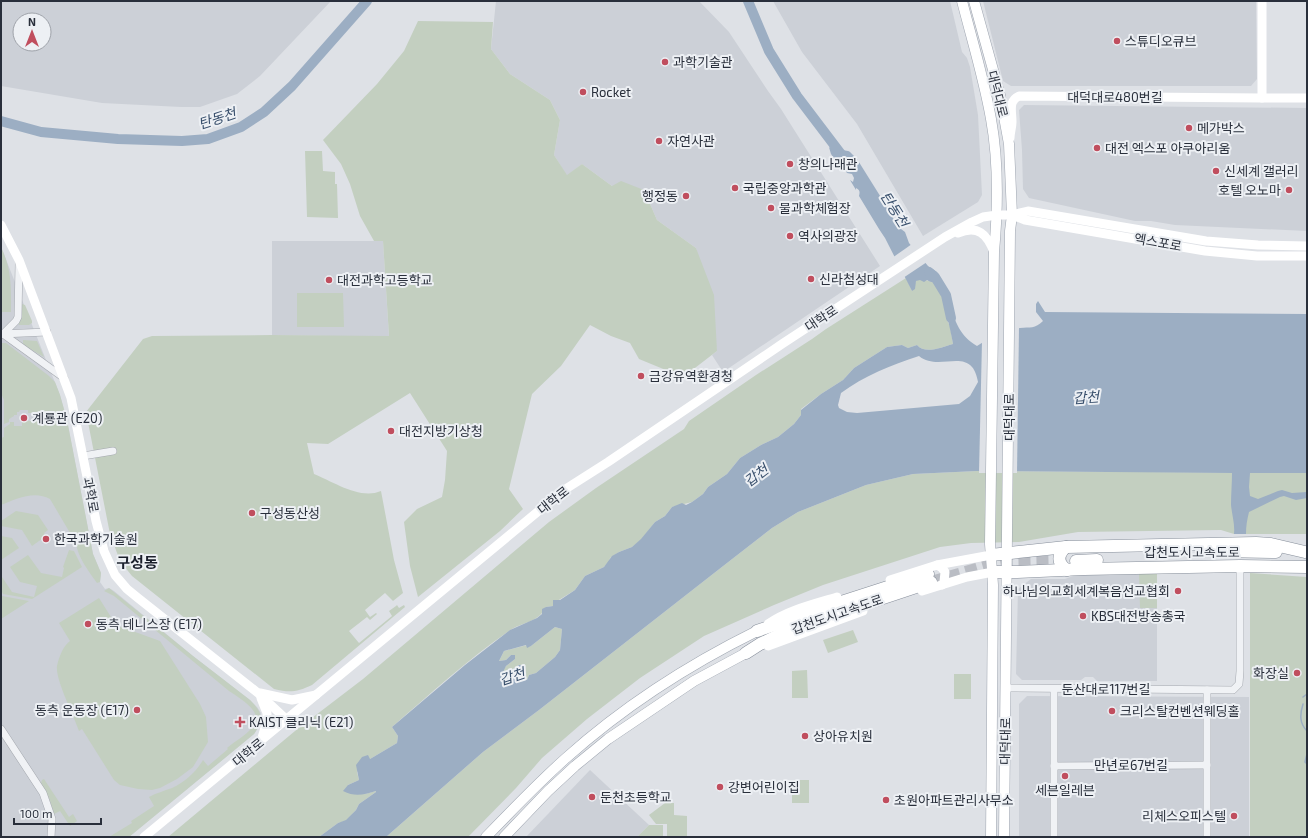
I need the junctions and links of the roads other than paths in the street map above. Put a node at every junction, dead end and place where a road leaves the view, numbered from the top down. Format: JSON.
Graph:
{"nodes":[{"id":1,"x":962,"y":1,"type":"edge"},
{"id":2,"x":974,"y":1,"type":"edge"},
{"id":3,"x":1262,"y":1,"type":"edge"},
{"id":4,"x":1262,"y":98,"type":"junction"},
{"id":5,"x":1307,"y":98,"type":"edge"},
{"id":6,"x":1009,"y":144,"type":"junction"},
{"id":7,"x":1012,"y":214,"type":"junction"},
{"id":8,"x":997,"y":215,"type":"junction"},
{"id":9,"x":1,"y":225,"type":"edge"},
{"id":10,"x":945,"y":237,"type":"junction"},
{"id":11,"x":1307,"y":246,"type":"edge"},
{"id":12,"x":994,"y":252,"type":"junction"},
{"id":13,"x":1307,"y":256,"type":"edge"},
{"id":14,"x":20,"y":260,"type":"junction"},
{"id":15,"x":47,"y":332,"type":"junction"},
{"id":16,"x":2,"y":334,"type":"edge"},
{"id":17,"x":64,"y":378,"type":"junction"},
{"id":18,"x":113,"y":451,"type":"dead end"},
{"id":19,"x":83,"y":456,"type":"junction"},
{"id":20,"x":1008,"y":548,"type":"junction"},
{"id":21,"x":990,"y":549,"type":"junction"},
{"id":22,"x":1307,"y":552,"type":"edge"},
{"id":23,"x":1073,"y":553,"type":"junction"},
{"id":24,"x":1240,"y":566,"type":"junction"},
{"id":25,"x":1307,"y":567,"type":"edge"},
{"id":26,"x":1067,"y":570,"type":"junction"},
{"id":27,"x":1007,"y":571,"type":"junction"},
{"id":28,"x":993,"y":572,"type":"junction"},
{"id":29,"x":934,"y":576,"type":"junction"},
{"id":30,"x":757,"y":631,"type":"joint"},
{"id":31,"x":746,"y":653,"type":"joint"},
{"id":32,"x":1006,"y":688,"type":"junction"},
{"id":33,"x":1054,"y":689,"type":"junction"},
{"id":34,"x":1207,"y":690,"type":"junction"},
{"id":35,"x":258,"y":693,"type":"junction"},
{"id":36,"x":318,"y":695,"type":"junction"},
{"id":37,"x":287,"y":720,"type":"junction"},
{"id":38,"x":1,"y":729,"type":"edge"},
{"id":39,"x":261,"y":741,"type":"junction"},
{"id":40,"x":1207,"y":765,"type":"junction"},
{"id":41,"x":1054,"y":766,"type":"junction"},
{"id":42,"x":489,"y":836,"type":"edge"},
{"id":43,"x":51,"y":837,"type":"edge"},
{"id":44,"x":144,"y":837,"type":"edge"},
{"id":45,"x":504,"y":837,"type":"edge"},
{"id":46,"x":991,"y":837,"type":"edge"},
{"id":47,"x":1004,"y":837,"type":"edge"},
{"id":48,"x":1054,"y":837,"type":"edge"},
{"id":49,"x":1207,"y":837,"type":"edge"}],
"edges":[{"from":1,"to":8,"type":"main road","name":"대덕대로"},
{"from":2,"to":6,"type":"main road","name":"대덕대로"},
{"from":3,"to":4,"type":"main road"},
{"from":4,"to":5,"type":"main road"},
{"from":4,"to":6,"type":"main road","name":"대덕대로480번길"},
{"from":6,"to":7,"type":"main road","name":"대덕대로"},
{"from":7,"to":8,"type":"main road","name":"엑스포로"},
{"from":7,"to":11,"type":"main road","name":"엑스포로"},
{"from":7,"to":13,"type":"main road","name":"엑스포로"},
{"from":7,"to":20,"type":"main road","name":"대덕대로"},
{"from":8,"to":10,"type":"main road","name":"대학로"},
{"from":8,"to":12,"type":"main road","name":"대덕대로"},
{"from":9,"to":14,"type":"main road","name":"과학로"},
{"from":10,"to":12,"type":"main road"},
{"from":10,"to":36,"type":"main road","name":"대학로"},
{"from":12,"to":21,"type":"main road","name":"대덕대로"},
{"from":14,"to":15,"type":"main road","name":"과학로"},
{"from":14,"to":16,"type":"street"},
{"from":15,"to":16,"type":"street"},
{"from":15,"to":17,"type":"main road","name":"과학로"},
{"from":16,"to":17,"type":"street"},
{"from":17,"to":19,"type":"main road","name":"과학로"},
{"from":18,"to":19,"type":"street"},
{"from":19,"to":35,"type":"main road","name":"과학로"},
{"from":20,"to":21,"type":"highway"},
{"from":20,"to":23,"type":"highway"},
{"from":20,"to":27,"type":"main road","name":"대덕대로"},
{"from":21,"to":28,"type":"main road","name":"대덕대로"},
{"from":21,"to":29,"type":"main road"},
{"from":22,"to":23,"type":"highway","name":"갑천도시고속도로"},
{"from":22,"to":23,"type":"highway"},
{"from":23,"to":26,"type":"highway"},
{"from":24,"to":25,"type":"highway"},
{"from":24,"to":26,"type":"highway"},
{"from":24,"to":34,"type":"street","name":"둔산대로117번길"},
{"from":26,"to":27,"type":"highway"},
{"from":27,"to":28,"type":"highway"},
{"from":27,"to":32,"type":"main road","name":"대덕대로"},
{"from":28,"to":29,"type":"main road"},
{"from":28,"to":46,"type":"main road","name":"대덕대로"},
{"from":29,"to":30,"type":"highway","name":"갑천도시고속도로"},
{"from":29,"to":31,"type":"highway","name":"갑천도시고속도로"},
{"from":30,"to":42,"type":"main road"},
{"from":31,"to":45,"type":"main road"},
{"from":32,"to":33,"type":"street","name":"둔산대로117번길"},
{"from":32,"to":47,"type":"main road","name":"대덕대로"},
{"from":33,"to":34,"type":"street","name":"둔산대로117번길"},
{"from":33,"to":41,"type":"street"},
{"from":34,"to":40,"type":"street"},
{"from":35,"to":36,"type":"main road"},
{"from":35,"to":37,"type":"main road","name":"과학로"},
{"from":35,"to":39,"type":"main road"},
{"from":36,"to":37,"type":"main road","name":"대학로"},
{"from":37,"to":39,"type":"main road","name":"대학로"},
{"from":38,"to":43,"type":"street"},
{"from":39,"to":44,"type":"main road","name":"대학로"},
{"from":40,"to":41,"type":"street","name":"만년로67번길"},
{"from":40,"to":49,"type":"street"},
{"from":41,"to":48,"type":"street"}]}
